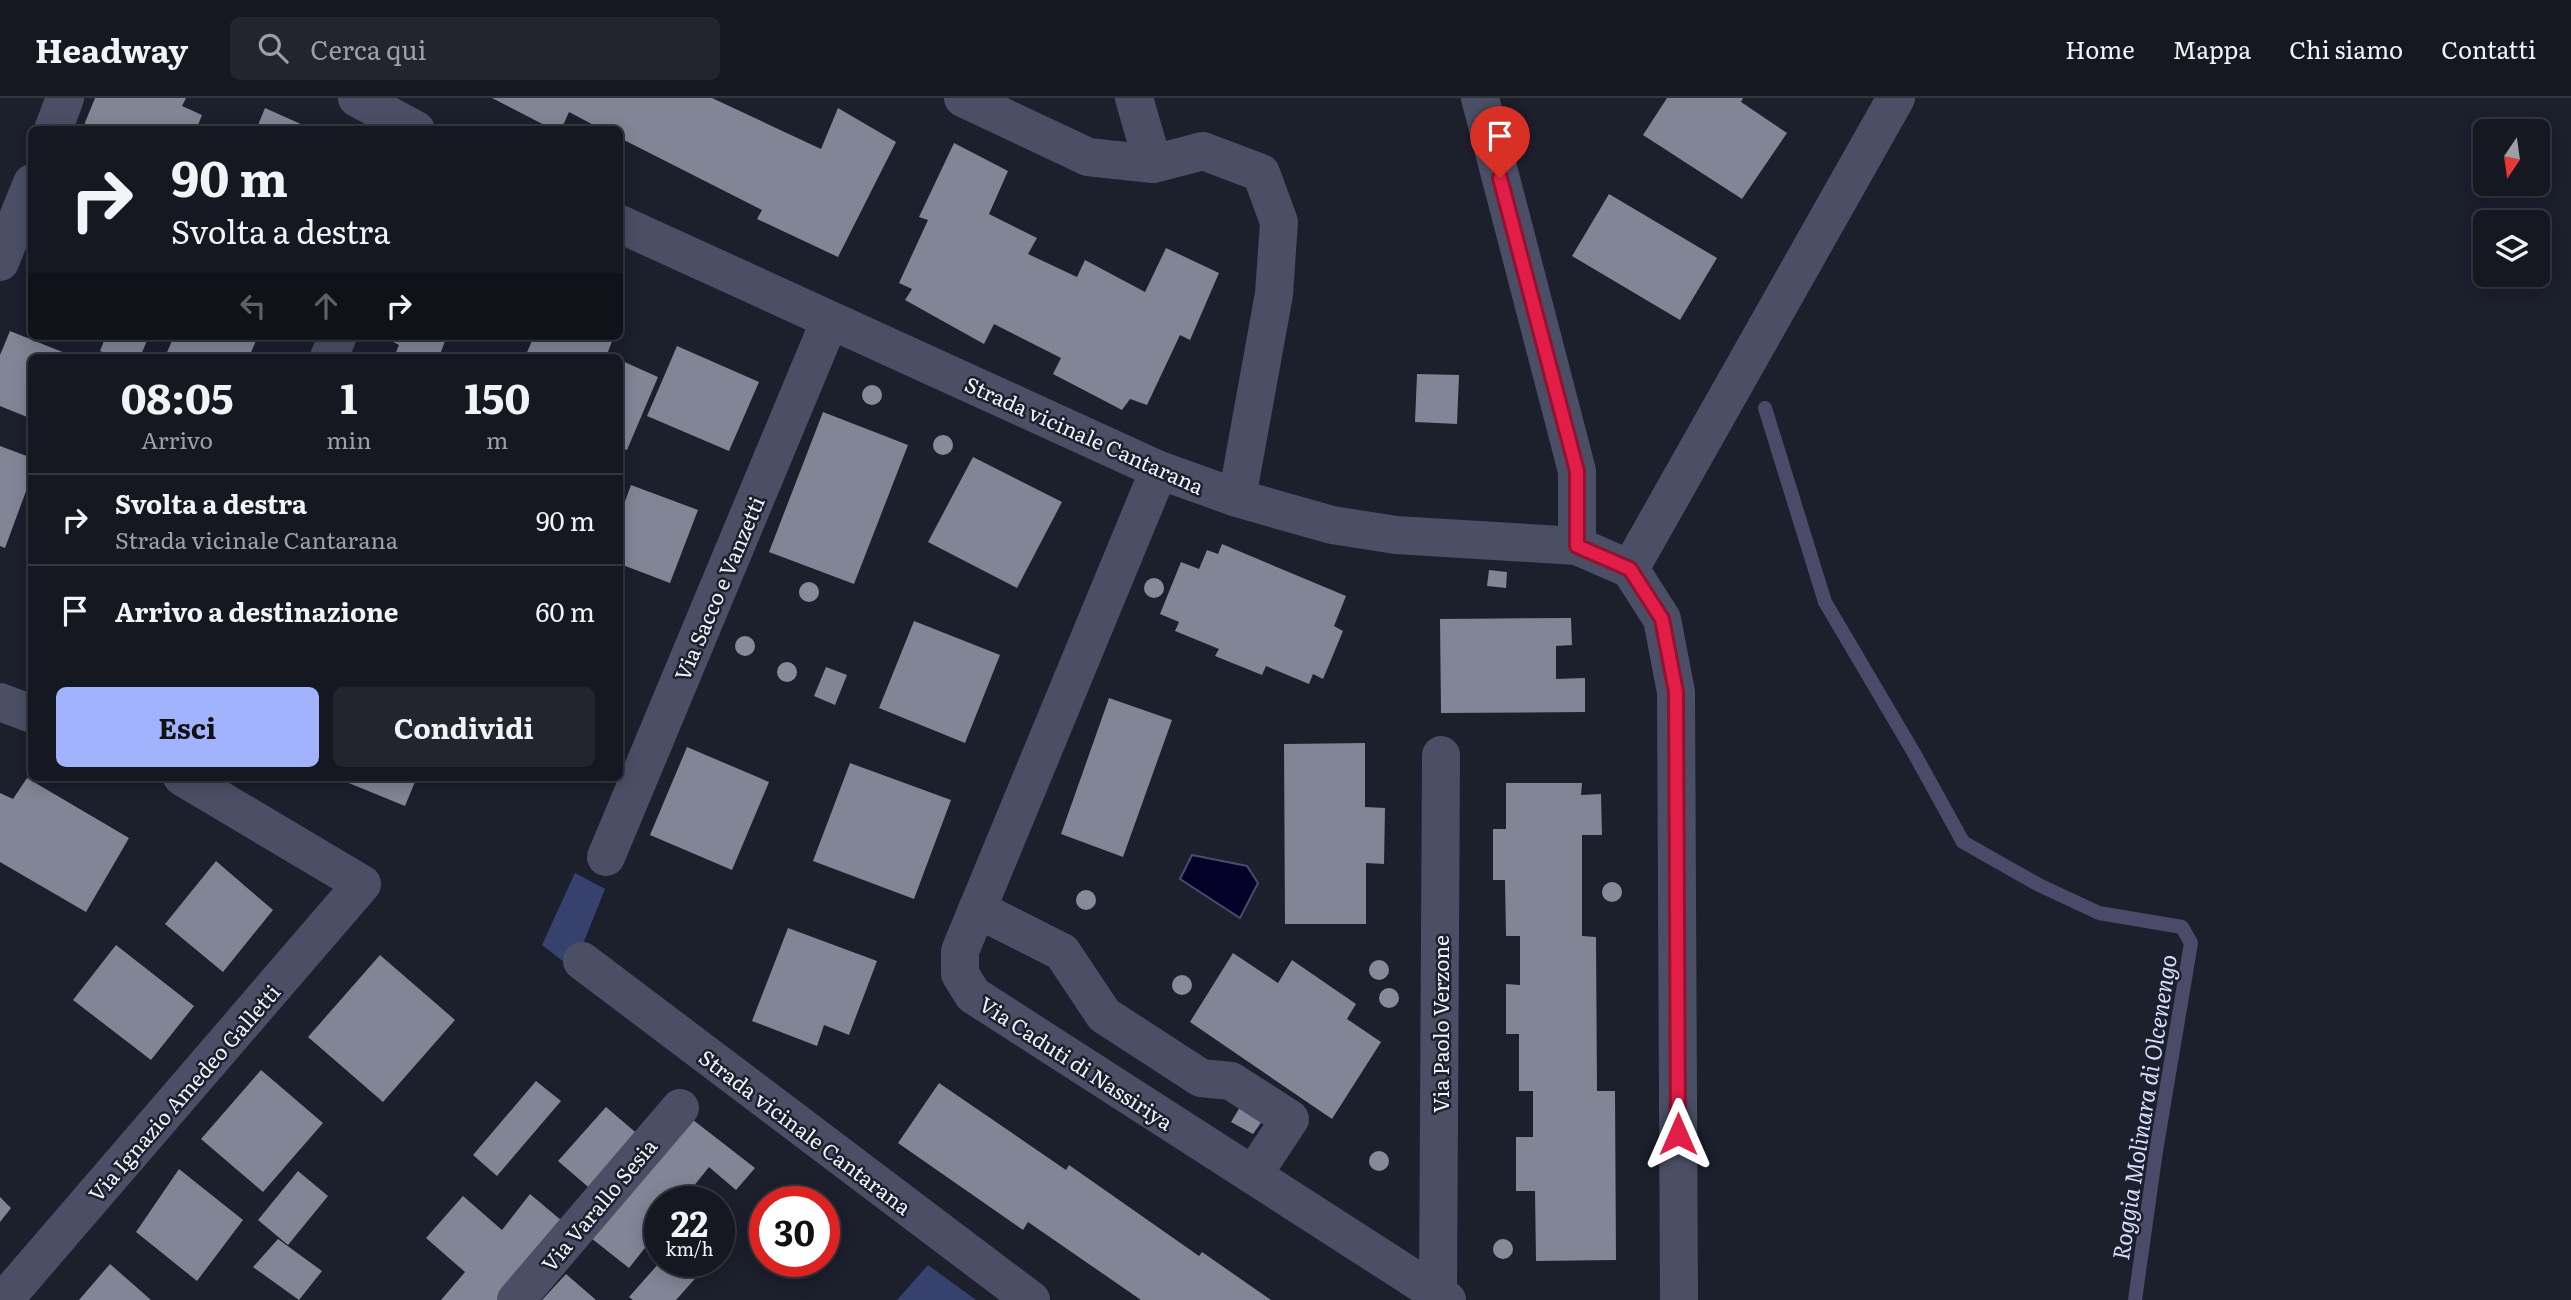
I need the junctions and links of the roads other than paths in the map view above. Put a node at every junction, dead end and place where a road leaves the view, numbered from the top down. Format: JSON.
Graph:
{"nodes":[{"id":1,"x":65,"y":98,"type":"edge"},
{"id":2,"x":357,"y":98,"type":"edge"},
{"id":3,"x":963,"y":98,"type":"edge"},
{"id":4,"x":1134,"y":98,"type":"edge"},
{"id":5,"x":1480,"y":98,"type":"edge"},
{"id":6,"x":1896,"y":98,"type":"edge"},
{"id":7,"x":54,"y":126,"type":"edge"},
{"id":8,"x":409,"y":126,"type":"edge"},
{"id":9,"x":1153,"y":164,"type":"junction"},
{"id":10,"x":28,"y":193,"type":"edge"},
{"id":11,"x":623,"y":224,"type":"edge"},
{"id":12,"x":0,"y":262,"type":"edge"},
{"id":13,"x":830,"y":320,"type":"junction"},
{"id":14,"x":1159,"y":470,"type":"junction"},
{"id":15,"x":1237,"y":498,"type":"junction"},
{"id":16,"x":1577,"y":546,"type":"junction"},
{"id":17,"x":1630,"y":569,"type":"junction"},
{"id":18,"x":0,"y":702,"type":"edge"},
{"id":19,"x":28,"y":712,"type":"edge"},
{"id":20,"x":1441,"y":755,"type":"dead end"},
{"id":21,"x":189,"y":781,"type":"edge"},
{"id":22,"x":606,"y":857,"type":"dead end"},
{"id":23,"x":977,"y":909,"type":"junction"},
{"id":24,"x":582,"y":961,"type":"dead end"},
{"id":25,"x":680,"y":1108,"type":"dead end"},
{"id":26,"x":1253,"y":1175,"type":"junction"},
{"id":27,"x":1442,"y":1297,"type":"edge"},
{"id":28,"x":4,"y":1300,"type":"edge"},
{"id":29,"x":516,"y":1300,"type":"edge"},
{"id":30,"x":1031,"y":1300,"type":"edge"},
{"id":31,"x":1679,"y":1300,"type":"edge"}],
"edges":[{"from":1,"to":7,"type":"street"},
{"from":2,"to":8,"type":"street"},
{"from":3,"to":9,"type":"street"},
{"from":4,"to":9,"type":"street"},
{"from":5,"to":16,"type":"street"},
{"from":6,"to":17,"type":"street"},
{"from":9,"to":15,"type":"street"},
{"from":10,"to":12,"type":"street"},
{"from":11,"to":13,"type":"street","name":"Strada vicinale Cantarana"},
{"from":13,"to":14,"type":"street","name":"Strada vicinale Cantarana"},
{"from":13,"to":22,"type":"street","name":"Via Sacco e Vanzetti"},
{"from":14,"to":15,"type":"street","name":"Strada vicinale Cantarana"},
{"from":14,"to":23,"type":"street","name":"Via Caduti di Nassiriya"},
{"from":15,"to":16,"type":"street","name":"Strada vicinale Cantarana"},
{"from":16,"to":17,"type":"street","name":"Strada vicinale Cantarana"},
{"from":17,"to":31,"type":"street"},
{"from":18,"to":19,"type":"street"},
{"from":20,"to":27,"type":"street","name":"Via Paolo Verzone"},
{"from":21,"to":28,"type":"street","name":"Via Ignazio Amedeo Galletti"},
{"from":23,"to":26,"type":"street","name":"Via Caduti di Nassiriya"},
{"from":23,"to":26,"type":"street"},
{"from":24,"to":30,"type":"street","name":"Strada vicinale Cantarana"},
{"from":25,"to":29,"type":"street","name":"Via Varallo Sesia"},
{"from":26,"to":27,"type":"street","name":"Via Caduti di Nassiriya"}]}
